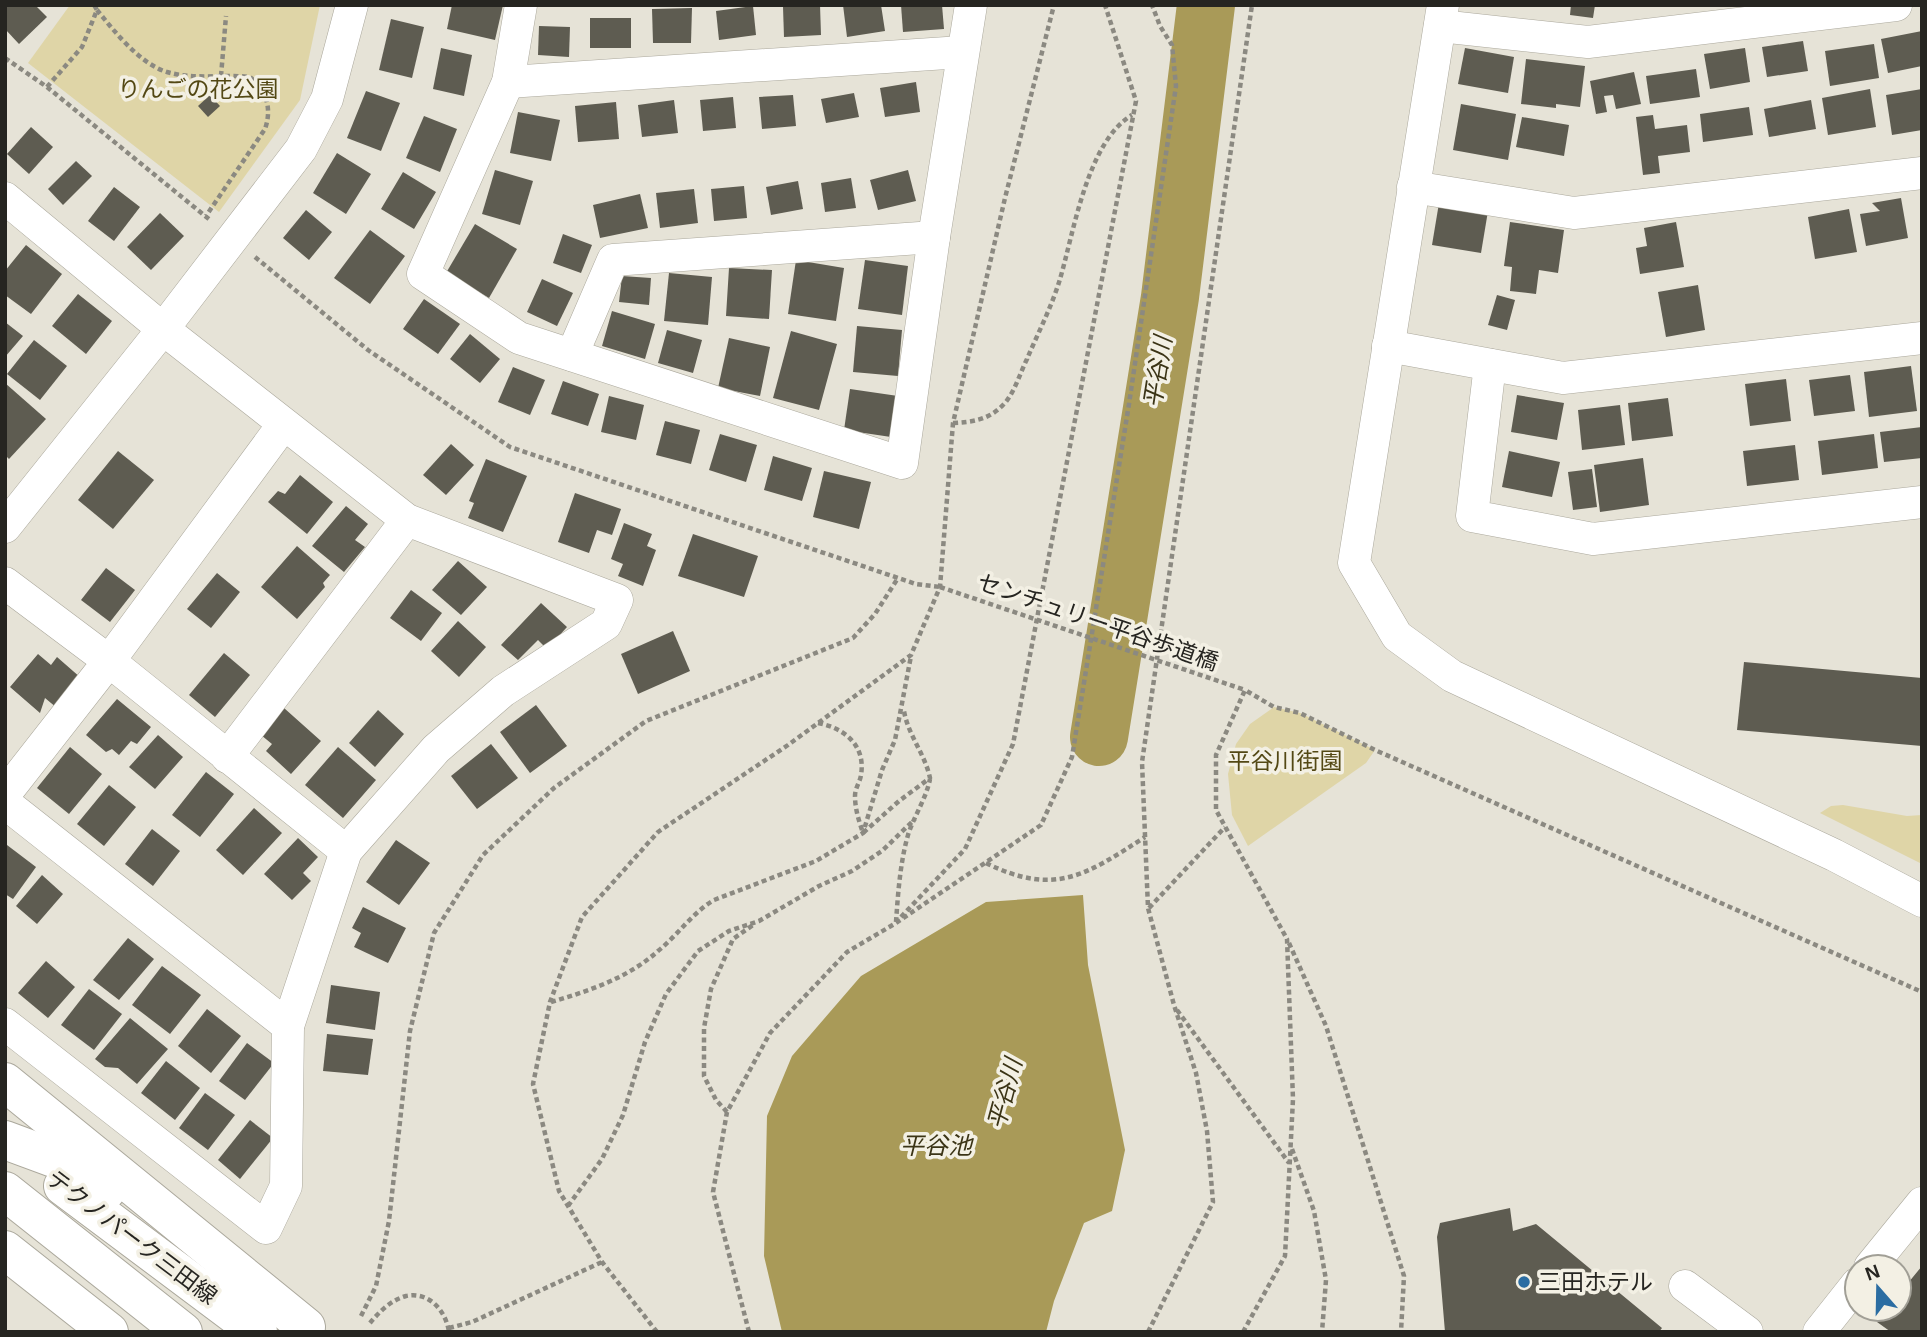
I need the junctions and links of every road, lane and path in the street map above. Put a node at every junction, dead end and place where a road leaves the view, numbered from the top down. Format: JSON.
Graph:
{"nodes":[{"id":1,"x":352,"y":5,"type":"edge"},
{"id":2,"x":521,"y":5,"type":"edge"},
{"id":3,"x":971,"y":5,"type":"edge"},
{"id":4,"x":1054,"y":5,"type":"edge"},
{"id":5,"x":1105,"y":5,"type":"edge"},
{"id":6,"x":1152,"y":5,"type":"edge"},
{"id":7,"x":1252,"y":5,"type":"edge"},
{"id":8,"x":1896,"y":5,"type":"edge"},
{"id":9,"x":96,"y":8,"type":"edge"},
{"id":10,"x":1442,"y":15,"type":"edge"},
{"id":11,"x":226,"y":16,"type":"dead end"},
{"id":12,"x":962,"y":52,"type":"junction"},
{"id":13,"x":5,"y":58,"type":"edge"},
{"id":14,"x":220,"y":76,"type":"junction"},
{"id":15,"x":508,"y":82,"type":"junction"},
{"id":16,"x":47,"y":87,"type":"junction"},
{"id":17,"x":1133,"y":115,"type":"junction"},
{"id":18,"x":1922,"y":173,"type":"edge"},
{"id":19,"x":1413,"y":187,"type":"junction"},
{"id":20,"x":10,"y":210,"type":"edge"},
{"id":21,"x":205,"y":217,"type":"junction"},
{"id":22,"x":934,"y":237,"type":"junction"},
{"id":23,"x":233,"y":239,"type":"junction"},
{"id":24,"x":163,"y":329,"type":"junction"},
{"id":25,"x":1922,"y":338,"type":"edge"},
{"id":26,"x":1388,"y":346,"type":"junction"},
{"id":27,"x":572,"y":355,"type":"junction"},
{"id":28,"x":1490,"y":365,"type":"junction"},
{"id":29,"x":953,"y":423,"type":"junction"},
{"id":30,"x":283,"y":425,"type":"junction"},
{"id":31,"x":1922,"y":502,"type":"edge"},
{"id":32,"x":407,"y":520,"type":"junction"},
{"id":33,"x":5,"y":527,"type":"edge"},
{"id":34,"x":898,"y":578,"type":"junction"},
{"id":35,"x":5,"y":583,"type":"edge"},
{"id":36,"x":940,"y":587,"type":"junction"},
{"id":37,"x":911,"y":655,"type":"junction"},
{"id":38,"x":109,"y":661,"type":"junction"},
{"id":39,"x":1245,"y":690,"type":"junction"},
{"id":40,"x":903,"y":707,"type":"junction"},
{"id":41,"x":818,"y":723,"type":"junction"},
{"id":42,"x":227,"y":757,"type":"junction"},
{"id":43,"x":930,"y":778,"type":"junction"},
{"id":44,"x":5,"y":793,"type":"edge"},
{"id":45,"x":5,"y":803,"type":"edge"},
{"id":46,"x":915,"y":819,"type":"junction"},
{"id":47,"x":1225,"y":827,"type":"junction"},
{"id":48,"x":863,"y":832,"type":"junction"},
{"id":49,"x":1146,"y":836,"type":"junction"},
{"id":50,"x":346,"y":851,"type":"junction"},
{"id":51,"x":986,"y":863,"type":"junction"},
{"id":52,"x":1922,"y":901,"type":"edge"},
{"id":53,"x":1148,"y":908,"type":"junction"},
{"id":54,"x":759,"y":921,"type":"junction"},
{"id":55,"x":896,"y":923,"type":"junction"},
{"id":56,"x":1287,"y":939,"type":"junction"},
{"id":57,"x":1922,"y":992,"type":"edge"},
{"id":58,"x":550,"y":1002,"type":"junction"},
{"id":59,"x":1174,"y":1005,"type":"junction"},
{"id":60,"x":5,"y":1024,"type":"edge"},
{"id":61,"x":288,"y":1026,"type":"junction"},
{"id":62,"x":5,"y":1082,"type":"edge"},
{"id":63,"x":726,"y":1112,"type":"junction"},
{"id":64,"x":5,"y":1142,"type":"edge"},
{"id":65,"x":1291,"y":1146,"type":"junction"},
{"id":66,"x":1290,"y":1164,"type":"junction"},
{"id":67,"x":5,"y":1191,"type":"edge"},
{"id":68,"x":5,"y":1197,"type":"edge"},
{"id":69,"x":1922,"y":1203,"type":"edge"},
{"id":70,"x":568,"y":1206,"type":"junction"},
{"id":71,"x":5,"y":1250,"type":"edge"},
{"id":72,"x":1882,"y":1253,"type":"edge"},
{"id":73,"x":602,"y":1262,"type":"junction"},
{"id":74,"x":1685,"y":1286,"type":"dead end"},
{"id":75,"x":1843,"y":1302,"type":"edge"},
{"id":76,"x":361,"y":1316,"type":"dead end"},
{"id":77,"x":370,"y":1323,"type":"dead end"},
{"id":78,"x":310,"y":1329,"type":"edge"},
{"id":79,"x":449,"y":1330,"type":"edge"},
{"id":80,"x":109,"y":1332,"type":"edge"},
{"id":81,"x":139,"y":1332,"type":"edge"},
{"id":82,"x":183,"y":1332,"type":"edge"},
{"id":83,"x":258,"y":1332,"type":"edge"},
{"id":84,"x":657,"y":1332,"type":"edge"},
{"id":85,"x":749,"y":1332,"type":"edge"},
{"id":86,"x":1148,"y":1332,"type":"edge"},
{"id":87,"x":1243,"y":1332,"type":"edge"},
{"id":88,"x":1322,"y":1332,"type":"edge"},
{"id":89,"x":1401,"y":1332,"type":"edge"},
{"id":90,"x":1747,"y":1332,"type":"edge"},
{"id":91,"x":1819,"y":1332,"type":"edge"}],
"edges":[{"from":1,"to":23,"type":"street"},
{"from":2,"to":15,"type":"street"},
{"from":3,"to":12,"type":"street"},
{"from":4,"to":29,"type":"path"},
{"from":5,"to":17,"type":"path"},
{"from":6,"to":51,"type":"path"},
{"from":7,"to":49,"type":"path"},
{"from":8,"to":10,"type":"street"},
{"from":9,"to":14,"type":"path"},
{"from":9,"to":16,"type":"path"},
{"from":10,"to":19,"type":"street"},
{"from":11,"to":14,"type":"path"},
{"from":12,"to":15,"type":"street"},
{"from":12,"to":22,"type":"street"},
{"from":13,"to":16,"type":"path","name":"センチュリー平谷歩道橋"},
{"from":14,"to":21,"type":"path"},
{"from":15,"to":27,"type":"street"},
{"from":16,"to":21,"type":"path","name":"センチュリー平谷歩道橋"},
{"from":17,"to":29,"type":"path"},
{"from":17,"to":55,"type":"path"},
{"from":18,"to":19,"type":"street"},
{"from":19,"to":26,"type":"street"},
{"from":20,"to":24,"type":"street"},
{"from":21,"to":23,"type":"path","name":"センチュリー平谷歩道橋"},
{"from":22,"to":27,"type":"street"},
{"from":22,"to":27,"type":"street"},
{"from":23,"to":24,"type":"street"},
{"from":23,"to":34,"type":"path","name":"センチュリー平谷歩道橋"},
{"from":24,"to":30,"type":"street"},
{"from":24,"to":33,"type":"street"},
{"from":25,"to":28,"type":"street"},
{"from":26,"to":28,"type":"street"},
{"from":26,"to":52,"type":"street"},
{"from":28,"to":31,"type":"street"},
{"from":29,"to":36,"type":"path"},
{"from":30,"to":32,"type":"street"},
{"from":30,"to":38,"type":"street"},
{"from":32,"to":42,"type":"street"},
{"from":32,"to":50,"type":"street"},
{"from":34,"to":36,"type":"path","name":"センチュリー平谷歩道橋"},
{"from":34,"to":76,"type":"path"},
{"from":35,"to":38,"type":"street"},
{"from":36,"to":37,"type":"path"},
{"from":36,"to":39,"type":"path","name":"センチュリー平谷歩道橋","bridge":true},
{"from":37,"to":40,"type":"path"},
{"from":37,"to":41,"type":"path"},
{"from":38,"to":42,"type":"street"},
{"from":38,"to":44,"type":"street"},
{"from":39,"to":47,"type":"path"},
{"from":39,"to":57,"type":"path","name":"センチュリー平谷歩道橋"},
{"from":40,"to":43,"type":"path"},
{"from":40,"to":48,"type":"path"},
{"from":41,"to":48,"type":"path"},
{"from":41,"to":58,"type":"path"},
{"from":42,"to":50,"type":"street"},
{"from":43,"to":46,"type":"path"},
{"from":43,"to":48,"type":"path"},
{"from":45,"to":61,"type":"street"},
{"from":46,"to":54,"type":"path"},
{"from":46,"to":55,"type":"path"},
{"from":47,"to":53,"type":"path"},
{"from":47,"to":56,"type":"path"},
{"from":48,"to":58,"type":"path"},
{"from":49,"to":51,"type":"path"},
{"from":49,"to":53,"type":"path"},
{"from":50,"to":61,"type":"street"},
{"from":51,"to":55,"type":"path"},
{"from":53,"to":59,"type":"path"},
{"from":54,"to":63,"type":"path"},
{"from":54,"to":70,"type":"path"},
{"from":55,"to":63,"type":"path"},
{"from":56,"to":65,"type":"path"},
{"from":56,"to":89,"type":"path"},
{"from":58,"to":70,"type":"path"},
{"from":59,"to":66,"type":"path"},
{"from":59,"to":86,"type":"path"},
{"from":60,"to":61,"type":"street"},
{"from":62,"to":78,"type":"main road"},
{"from":63,"to":85,"type":"path"},
{"from":64,"to":78,"type":"main road"},
{"from":64,"to":83,"type":"main road","name":"テクノパーク三田線"},
{"from":65,"to":66,"type":"path"},
{"from":65,"to":88,"type":"path"},
{"from":66,"to":87,"type":"path"},
{"from":67,"to":82,"type":"main road","name":"テクノパーク三田線"},
{"from":68,"to":81,"type":"main road"},
{"from":69,"to":72,"type":"street"},
{"from":70,"to":73,"type":"path"},
{"from":71,"to":80,"type":"main road"},
{"from":73,"to":79,"type":"path"},
{"from":73,"to":84,"type":"path"},
{"from":74,"to":90,"type":"street"},
{"from":75,"to":91,"type":"street"},
{"from":77,"to":79,"type":"path"}]}
